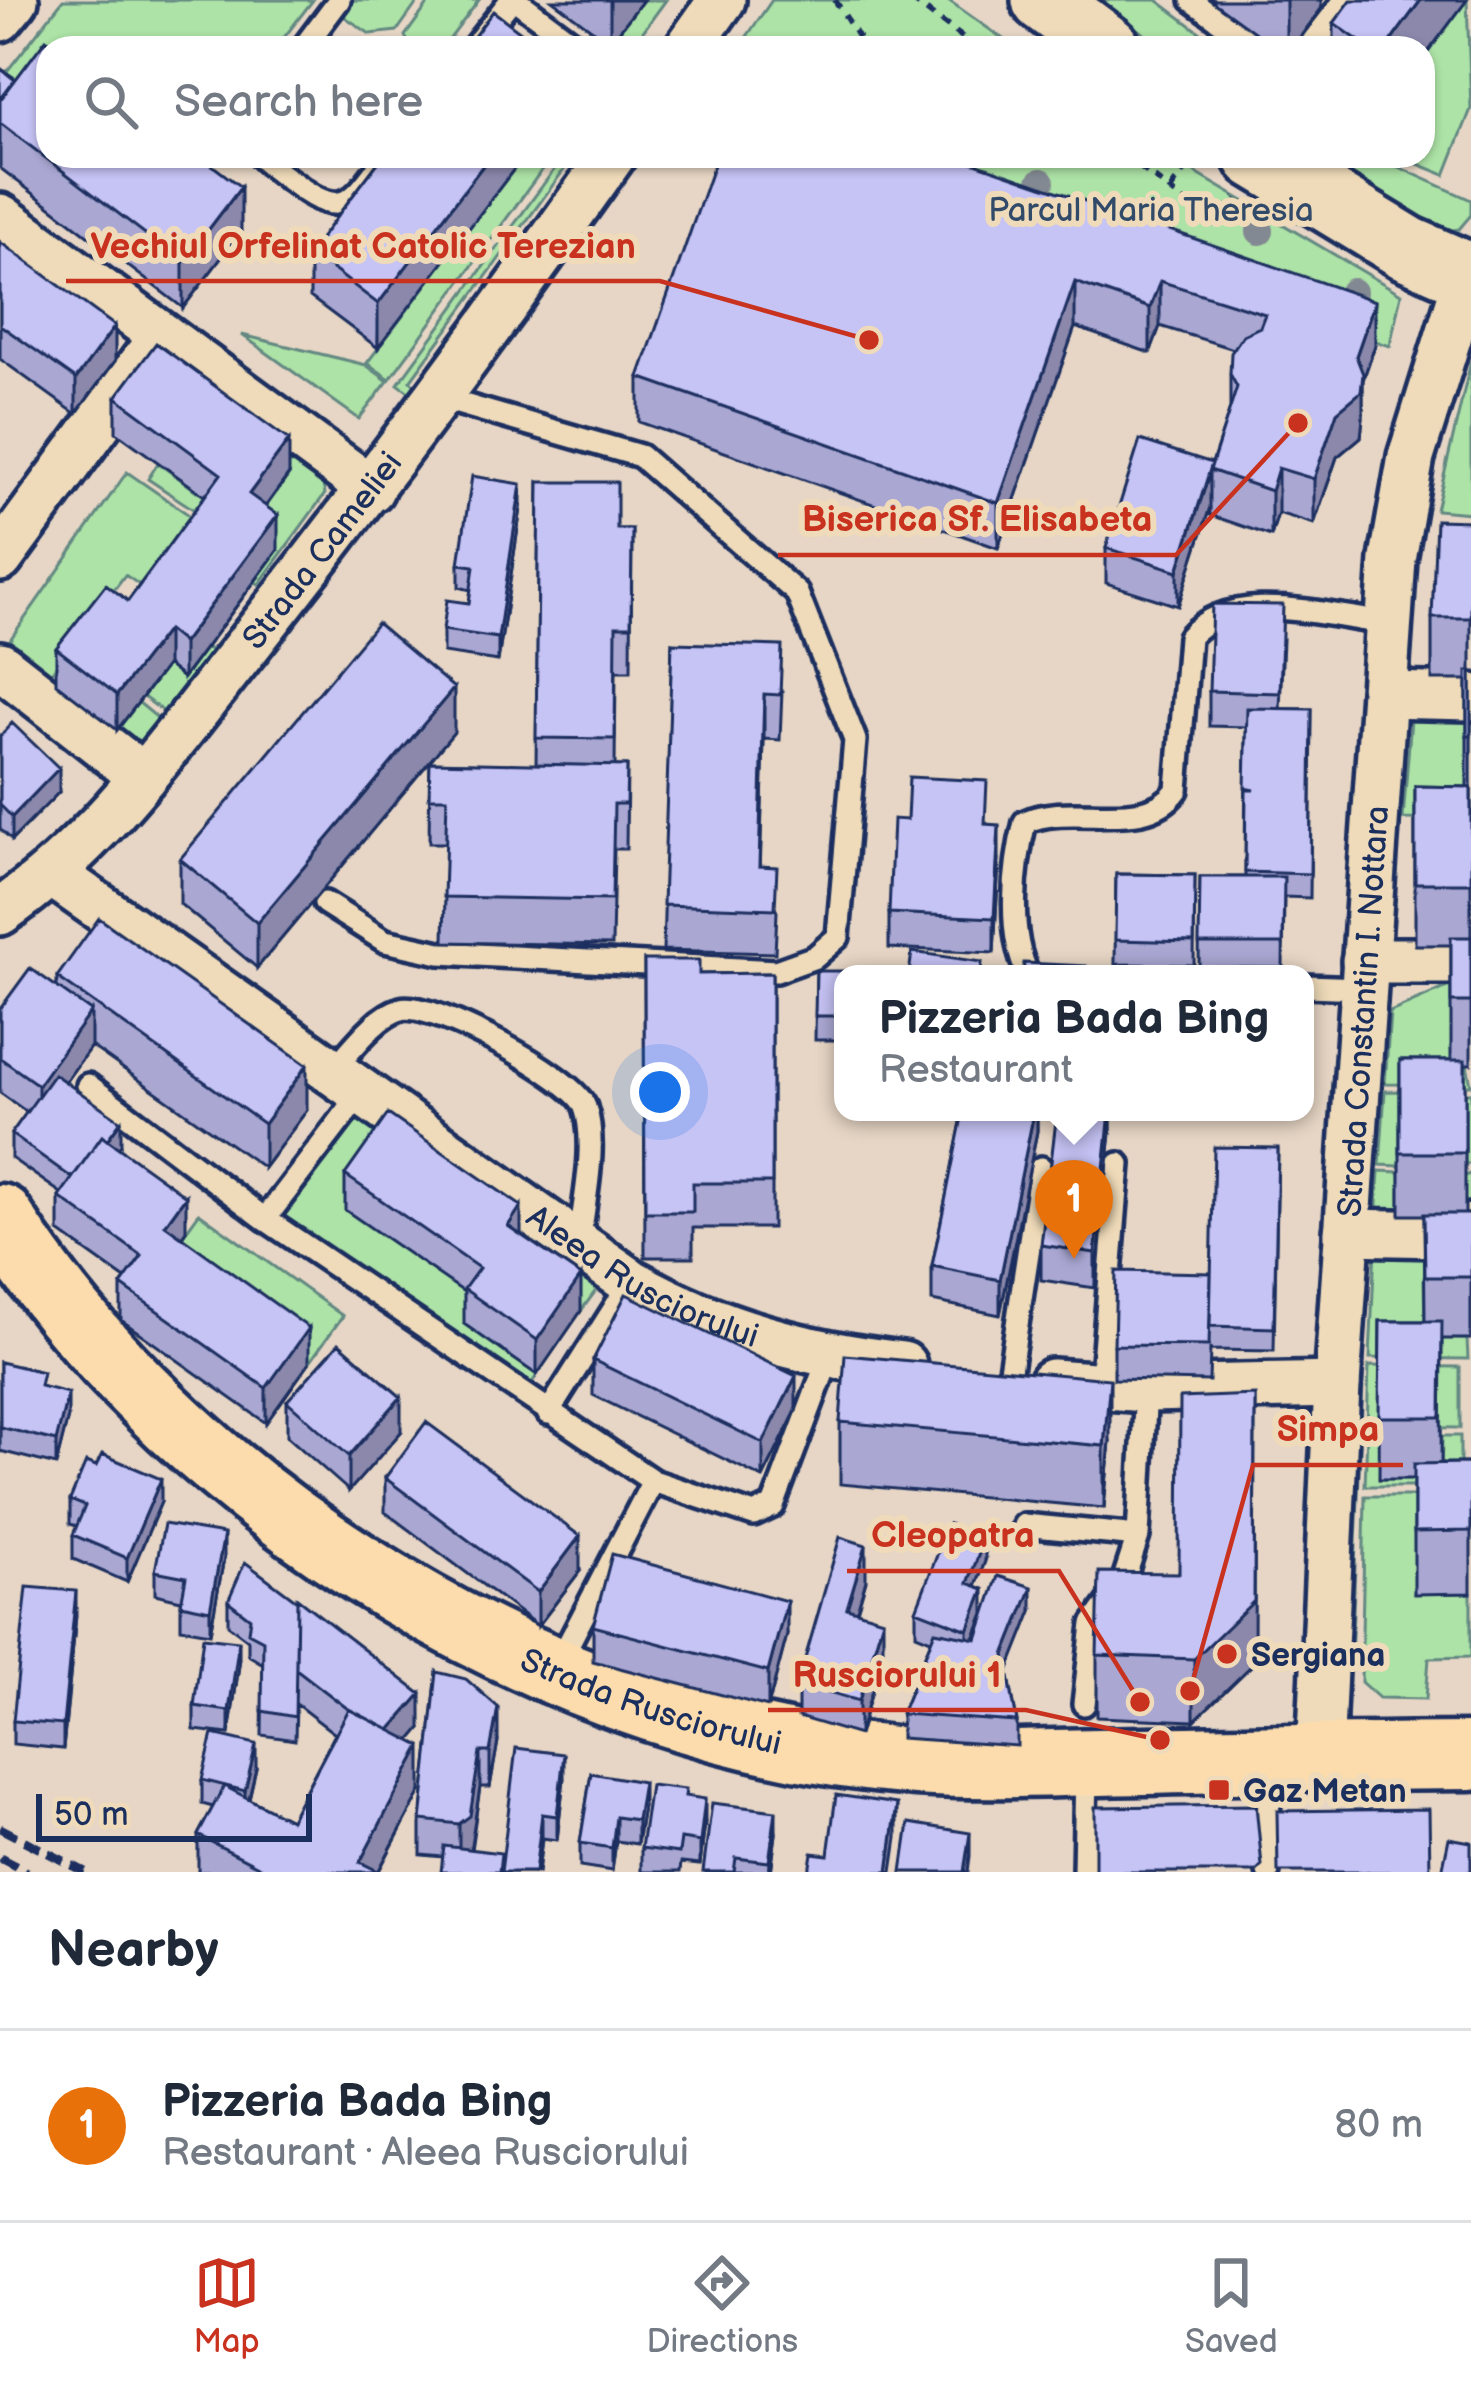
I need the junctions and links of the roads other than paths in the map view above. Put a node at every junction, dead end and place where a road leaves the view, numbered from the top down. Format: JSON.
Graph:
{"nodes":[{"id":1,"x":14,"y":0,"type":"edge"},
{"id":2,"x":339,"y":0,"type":"edge"},
{"id":3,"x":514,"y":0,"type":"edge"},
{"id":4,"x":722,"y":0,"type":"edge"},
{"id":5,"x":1044,"y":0,"type":"edge"},
{"id":6,"x":1192,"y":0,"type":"edge"},
{"id":7,"x":1360,"y":0,"type":"edge"},
{"id":8,"x":0,"y":18,"type":"edge"},
{"id":9,"x":312,"y":36,"type":"edge"},
{"id":10,"x":483,"y":36,"type":"edge"},
{"id":11,"x":564,"y":36,"type":"edge"},
{"id":12,"x":696,"y":36,"type":"edge"},
{"id":13,"x":1092,"y":36,"type":"edge"},
{"id":14,"x":1241,"y":36,"type":"edge"},
{"id":15,"x":1332,"y":36,"type":"edge"},
{"id":16,"x":276,"y":168,"type":"edge"},
{"id":17,"x":377,"y":168,"type":"edge"},
{"id":18,"x":603,"y":168,"type":"edge"},
{"id":19,"x":1276,"y":168,"type":"edge"},
{"id":20,"x":0,"y":217,"type":"edge"},
{"id":21,"x":1470,"y":271,"type":"edge"},
{"id":22,"x":163,"y":336,"type":"junction"},
{"id":23,"x":440,"y":398,"type":"junction"},
{"id":24,"x":371,"y":489,"type":"junction"},
{"id":25,"x":0,"y":558,"type":"edge"},
{"id":26,"x":1388,"y":623,"type":"junction"},
{"id":27,"x":0,"y":665,"type":"edge"},
{"id":28,"x":1384,"y":695,"type":"junction"},
{"id":29,"x":1471,"y":697,"type":"edge"},
{"id":30,"x":143,"y":777,"type":"junction"},
{"id":31,"x":54,"y":875,"type":"junction"},
{"id":32,"x":325,"y":903,"type":"dead end"},
{"id":33,"x":0,"y":912,"type":"edge"},
{"id":34,"x":1471,"y":962,"type":"edge"},
{"id":35,"x":1023,"y":965,"type":"edge"},
{"id":36,"x":1364,"y":975,"type":"junction"},
{"id":37,"x":1314,"y":984,"type":"edge"},
{"id":38,"x":347,"y":1081,"type":"junction"},
{"id":39,"x":88,"y":1085,"type":"dead end"},
{"id":40,"x":1119,"y":1164,"type":"dead end"},
{"id":41,"x":1041,"y":1168,"type":"dead end"},
{"id":42,"x":0,"y":1218,"type":"edge"},
{"id":43,"x":265,"y":1219,"type":"junction"},
{"id":44,"x":1471,"y":1227,"type":"edge"},
{"id":45,"x":1347,"y":1232,"type":"junction"},
{"id":46,"x":579,"y":1247,"type":"junction"},
{"id":47,"x":632,"y":1282,"type":"junction"},
{"id":48,"x":829,"y":1357,"type":"junction"},
{"id":49,"x":971,"y":1373,"type":"junction"},
{"id":50,"x":1337,"y":1385,"type":"junction"},
{"id":51,"x":1124,"y":1388,"type":"junction"},
{"id":52,"x":548,"y":1413,"type":"junction"},
{"id":53,"x":653,"y":1481,"type":"junction"},
{"id":54,"x":1024,"y":1525,"type":"dead end"},
{"id":55,"x":1138,"y":1536,"type":"junction"},
{"id":56,"x":555,"y":1670,"type":"junction"},
{"id":57,"x":1085,"y":1733,"type":"junction"},
{"id":58,"x":1471,"y":1756,"type":"edge"},
{"id":59,"x":1295,"y":1758,"type":"junction"},
{"id":60,"x":1084,"y":1872,"type":"edge"},
{"id":61,"x":1268,"y":1872,"type":"edge"}],
"edges":[{"from":1,"to":8,"type":"street"},
{"from":2,"to":9,"type":"lane"},
{"from":3,"to":10,"type":"lane"},
{"from":3,"to":11,"type":"lane"},
{"from":4,"to":12,"type":"street"},
{"from":5,"to":13,"type":"street"},
{"from":6,"to":14,"type":"lane"},
{"from":7,"to":15,"type":"street"},
{"from":16,"to":17,"type":"lane"},
{"from":18,"to":23,"type":"street","name":"Strada Cameliei"},
{"from":19,"to":21,"type":"street"},
{"from":20,"to":22,"type":"street"},
{"from":21,"to":26,"type":"street","name":"Strada Constantin I. Nottara"},
{"from":22,"to":24,"type":"street"},
{"from":22,"to":25,"type":"street"},
{"from":23,"to":24,"type":"street","name":"Strada Cameliei"},
{"from":23,"to":32,"type":"lane"},
{"from":24,"to":30,"type":"street","name":"Strada Cameliei"},
{"from":26,"to":28,"type":"street","name":"Strada Constantin I. Nottara"},
{"from":26,"to":35,"type":"lane"},
{"from":27,"to":30,"type":"street"},
{"from":28,"to":29,"type":"street"},
{"from":28,"to":36,"type":"street","name":"Strada Constantin I. Nottara"},
{"from":30,"to":31,"type":"street","name":"Strada Cameliei"},
{"from":31,"to":33,"type":"street","name":"Strada Cameliei"},
{"from":31,"to":38,"type":"street","name":"Aleea Rusciorului"},
{"from":34,"to":36,"type":"street"},
{"from":36,"to":37,"type":"lane"},
{"from":36,"to":45,"type":"street","name":"Strada Constantin I. Nottara"},
{"from":38,"to":43,"type":"lane"},
{"from":38,"to":46,"type":"street","name":"Aleea Rusciorului"},
{"from":38,"to":46,"type":"lane"},
{"from":39,"to":43,"type":"lane"},
{"from":40,"to":51,"type":"lane"},
{"from":41,"to":49,"type":"lane"},
{"from":42,"to":56,"type":"main road","name":"Strada Rusciorului"},
{"from":43,"to":52,"type":"lane"},
{"from":44,"to":45,"type":"street"},
{"from":45,"to":50,"type":"street","name":"Strada Constantin I. Nottara"},
{"from":46,"to":47,"type":"street","name":"Aleea Rusciorului"},
{"from":47,"to":48,"type":"street","name":"Aleea Rusciorului"},
{"from":47,"to":52,"type":"lane"},
{"from":48,"to":49,"type":"street","name":"Aleea Rusciorului"},
{"from":48,"to":53,"type":"lane"},
{"from":49,"to":51,"type":"street","name":"Aleea Rusciorului"},
{"from":50,"to":51,"type":"street","name":"Aleea Rusciorului"},
{"from":50,"to":59,"type":"street","name":"Strada Constantin I. Nottara"},
{"from":51,"to":55,"type":"lane"},
{"from":52,"to":53,"type":"lane"},
{"from":53,"to":56,"type":"lane"},
{"from":54,"to":55,"type":"lane"},
{"from":55,"to":57,"type":"lane"},
{"from":56,"to":57,"type":"main road","name":"Strada Rusciorului"},
{"from":57,"to":59,"type":"main road","name":"Strada Rusciorului"},
{"from":57,"to":60,"type":"lane"},
{"from":58,"to":59,"type":"main road","name":"Strada Rusciorului"},
{"from":59,"to":61,"type":"lane"}]}
